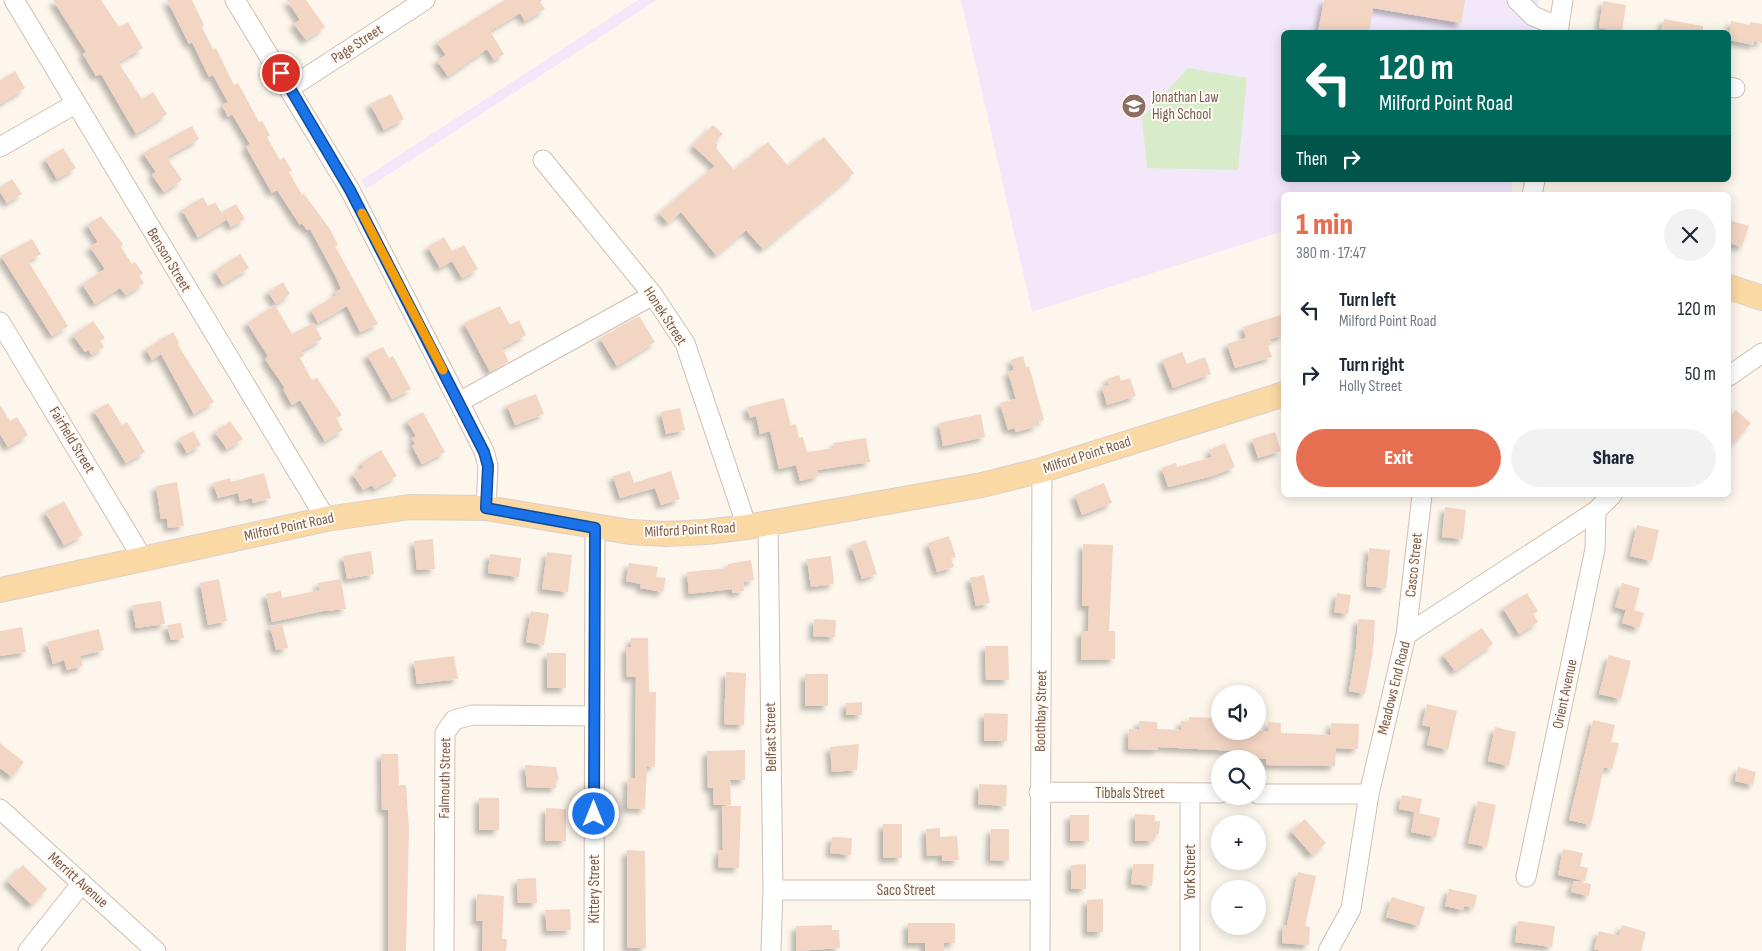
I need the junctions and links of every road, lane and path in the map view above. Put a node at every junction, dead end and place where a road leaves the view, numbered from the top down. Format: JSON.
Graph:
{"nodes":[{"id":1,"x":14,"y":0,"type":"edge"},
{"id":2,"x":235,"y":0,"type":"edge"},
{"id":3,"x":425,"y":0,"type":"edge"},
{"id":4,"x":1517,"y":0,"type":"edge"},
{"id":5,"x":1563,"y":0,"type":"edge"},
{"id":6,"x":1558,"y":30,"type":"edge"},
{"id":7,"x":290,"y":88,"type":"junction"},
{"id":8,"x":75,"y":104,"type":"junction"},
{"id":9,"x":0,"y":147,"type":"edge"},
{"id":10,"x":544,"y":160,"type":"dead end"},
{"id":11,"x":1731,"y":288,"type":"edge"},
{"id":12,"x":653,"y":295,"type":"junction"},
{"id":13,"x":1762,"y":298,"type":"edge"},
{"id":14,"x":0,"y":322,"type":"edge"},
{"id":15,"x":1762,"y":353,"type":"edge"},
{"id":16,"x":1731,"y":375,"type":"edge"},
{"id":17,"x":1281,"y":395,"type":"edge"},
{"id":18,"x":459,"y":402,"type":"junction"},
{"id":19,"x":1042,"y":470,"type":"junction"},
{"id":20,"x":1422,"y":497,"type":"edge"},
{"id":21,"x":1610,"y":497,"type":"edge"},
{"id":22,"x":486,"y":508,"type":"junction"},
{"id":23,"x":1596,"y":511,"type":"junction"},
{"id":24,"x":326,"y":519,"type":"junction"},
{"id":25,"x":758,"y":525,"type":"junction"},
{"id":26,"x":595,"y":528,"type":"junction"},
{"id":27,"x":143,"y":559,"type":"junction"},
{"id":28,"x":0,"y":590,"type":"edge"},
{"id":29,"x":1406,"y":635,"type":"junction"},
{"id":30,"x":595,"y":716,"type":"junction"},
{"id":31,"x":1039,"y":792,"type":"junction"},
{"id":32,"x":1190,"y":793,"type":"junction"},
{"id":33,"x":1211,"y":793,"type":"edge"},
{"id":34,"x":1266,"y":794,"type":"edge"},
{"id":35,"x":1369,"y":794,"type":"junction"},
{"id":36,"x":0,"y":809,"type":"edge"},
{"id":37,"x":1526,"y":876,"type":"dead end"},
{"id":38,"x":82,"y":883,"type":"junction"},
{"id":39,"x":772,"y":890,"type":"junction"},
{"id":40,"x":1039,"y":890,"type":"junction"},
{"id":41,"x":28,"y":951,"type":"edge"},
{"id":42,"x":156,"y":951,"type":"edge"},
{"id":43,"x":444,"y":951,"type":"edge"},
{"id":44,"x":594,"y":951,"type":"edge"},
{"id":45,"x":771,"y":951,"type":"edge"},
{"id":46,"x":1040,"y":951,"type":"edge"},
{"id":47,"x":1190,"y":951,"type":"edge"},
{"id":48,"x":1328,"y":951,"type":"edge"}],
"edges":[{"from":1,"to":8,"type":"street","name":"Benson Street"},
{"from":2,"to":7,"type":"street"},
{"from":3,"to":7,"type":"street","name":"Page Street"},
{"from":4,"to":6,"type":"street"},
{"from":5,"to":6,"type":"street"},
{"from":7,"to":18,"type":"street"},
{"from":8,"to":9,"type":"street"},
{"from":8,"to":24,"type":"street","name":"Benson Street"},
{"from":10,"to":12,"type":"street","name":"Honek Street"},
{"from":11,"to":13,"type":"main road"},
{"from":12,"to":18,"type":"street"},
{"from":12,"to":25,"type":"street","name":"Honek Street"},
{"from":14,"to":27,"type":"street","name":"Fairfield Street"},
{"from":15,"to":16,"type":"street"},
{"from":17,"to":19,"type":"main road","name":"Milford Point Road"},
{"from":18,"to":22,"type":"street"},
{"from":19,"to":25,"type":"main road","name":"Milford Point Road"},
{"from":19,"to":31,"type":"street","name":"Boothbay Street"},
{"from":20,"to":29,"type":"street","name":"Casco Street"},
{"from":21,"to":23,"type":"street","name":"Meadows End Road"},
{"from":22,"to":24,"type":"main road","name":"Milford Point Road"},
{"from":22,"to":26,"type":"main road","name":"Milford Point Road"},
{"from":23,"to":29,"type":"street","name":"Meadows End Road"},
{"from":23,"to":37,"type":"street","name":"Orient Avenue"},
{"from":24,"to":27,"type":"main road","name":"Milford Point Road"},
{"from":25,"to":26,"type":"main road","name":"Milford Point Road"},
{"from":25,"to":39,"type":"street","name":"Belfast Street"},
{"from":26,"to":30,"type":"street","name":"Kittery Street"},
{"from":27,"to":28,"type":"main road","name":"Milford Point Road"},
{"from":29,"to":35,"type":"street","name":"Meadows End Road"},
{"from":30,"to":43,"type":"street","name":"Falmouth Street"},
{"from":30,"to":44,"type":"street","name":"Kittery Street"},
{"from":31,"to":32,"type":"street","name":"Tibbals Street"},
{"from":31,"to":40,"type":"street","name":"Boothbay Street"},
{"from":32,"to":33,"type":"street","name":"Tibbals Street"},
{"from":32,"to":47,"type":"street","name":"York Street"},
{"from":34,"to":35,"type":"street"},
{"from":35,"to":48,"type":"street","name":"Meadows End Road"},
{"from":36,"to":38,"type":"street","name":"Merritt Avenue"},
{"from":38,"to":41,"type":"street"},
{"from":38,"to":42,"type":"street","name":"Merritt Avenue"},
{"from":39,"to":40,"type":"street","name":"Saco Street"},
{"from":39,"to":45,"type":"street","name":"Belfast Street"},
{"from":40,"to":46,"type":"street","name":"Boothbay Street"}]}
